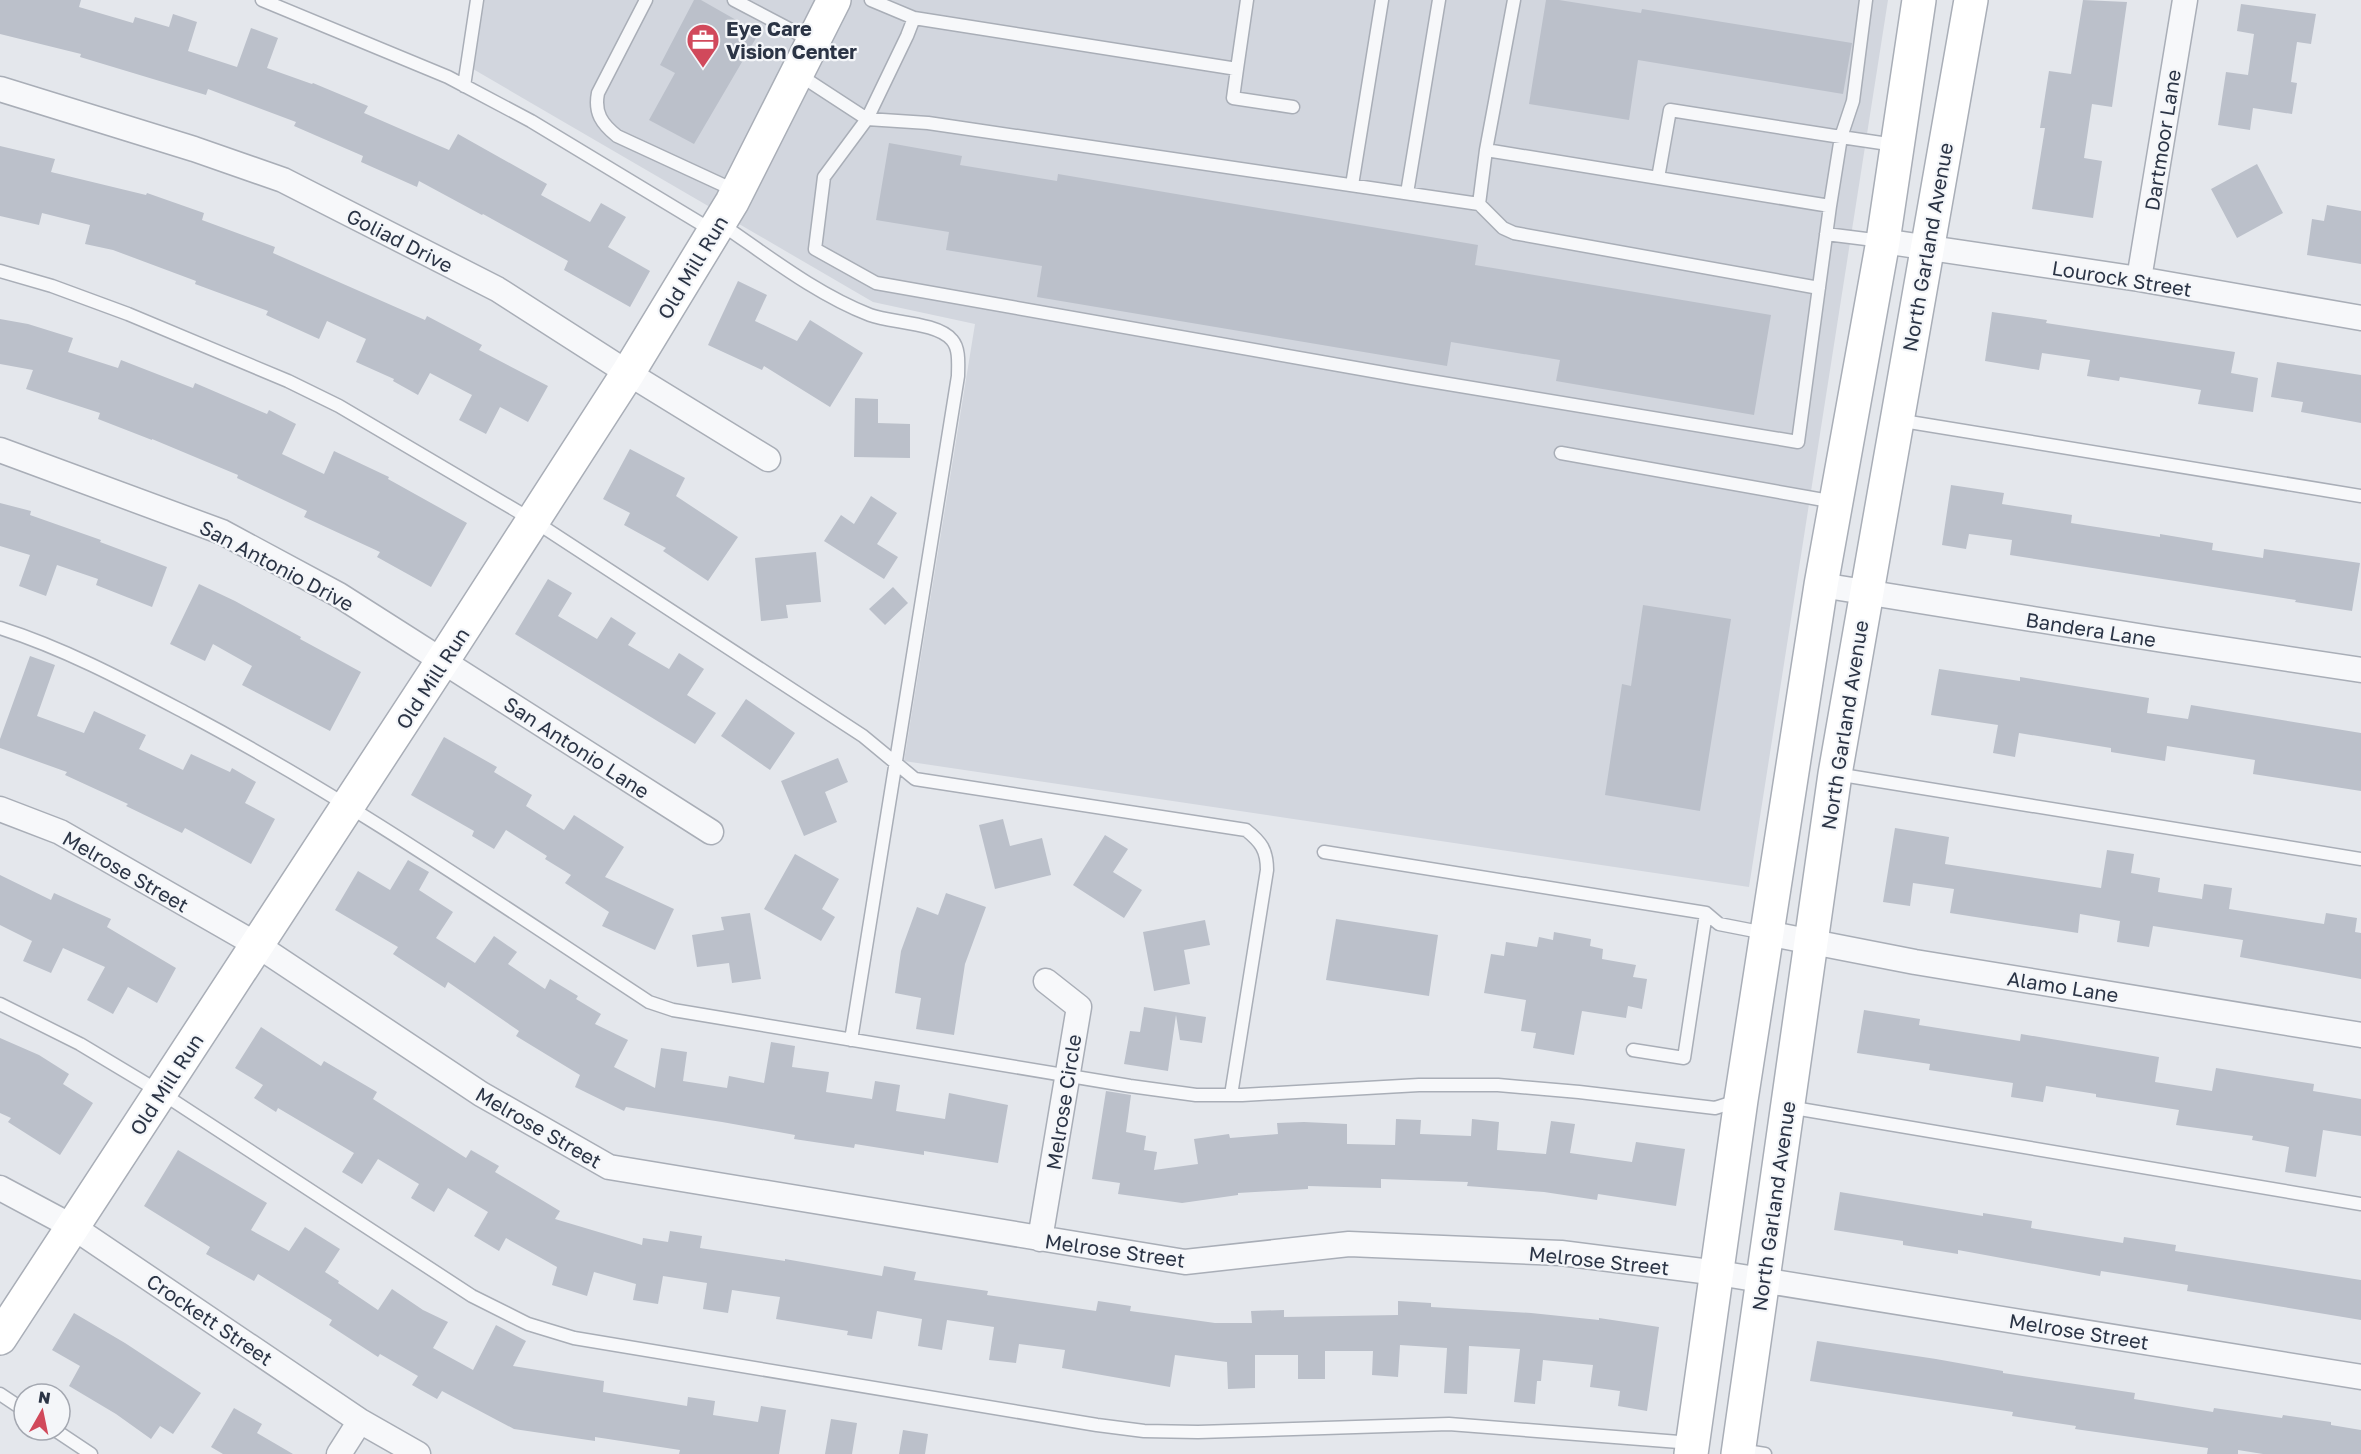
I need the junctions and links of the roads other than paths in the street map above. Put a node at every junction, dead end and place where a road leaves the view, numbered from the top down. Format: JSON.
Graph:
{"nodes":[{"id":1,"x":262,"y":0,"type":"edge"},
{"id":2,"x":477,"y":0,"type":"edge"},
{"id":3,"x":646,"y":0,"type":"edge"},
{"id":4,"x":734,"y":0,"type":"edge"},
{"id":5,"x":834,"y":0,"type":"edge"},
{"id":6,"x":871,"y":0,"type":"edge"},
{"id":7,"x":1247,"y":0,"type":"edge"},
{"id":8,"x":1383,"y":0,"type":"edge"},
{"id":9,"x":1439,"y":0,"type":"edge"},
{"id":10,"x":1514,"y":0,"type":"edge"},
{"id":11,"x":1866,"y":0,"type":"edge"},
{"id":12,"x":1918,"y":0,"type":"edge"},
{"id":13,"x":1971,"y":0,"type":"edge"},
{"id":14,"x":2185,"y":0,"type":"edge"},
{"id":15,"x":914,"y":18,"type":"junction"},
{"id":16,"x":813,"y":41,"type":"junction"},
{"id":17,"x":1236,"y":69,"type":"junction"},
{"id":18,"x":797,"y":73,"type":"junction"},
{"id":19,"x":464,"y":86,"type":"junction"},
{"id":20,"x":0,"y":89,"type":"edge"},
{"id":21,"x":1293,"y":107,"type":"dead end"},
{"id":22,"x":867,"y":119,"type":"junction"},
{"id":23,"x":1842,"y":137,"type":"junction"},
{"id":24,"x":1898,"y":145,"type":"junction"},
{"id":25,"x":1486,"y":150,"type":"junction"},
{"id":26,"x":1658,"y":178,"type":"junction"},
{"id":27,"x":1352,"y":185,"type":"junction"},
{"id":28,"x":737,"y":192,"type":"junction"},
{"id":29,"x":1407,"y":194,"type":"junction"},
{"id":30,"x":1479,"y":204,"type":"junction"},
{"id":31,"x":1830,"y":206,"type":"junction"},
{"id":32,"x":717,"y":227,"type":"junction"},
{"id":33,"x":1826,"y":234,"type":"junction"},
{"id":34,"x":1883,"y":241,"type":"junction"},
{"id":35,"x":1928,"y":248,"type":"junction"},
{"id":36,"x":0,"y":271,"type":"edge"},
{"id":37,"x":2139,"y":279,"type":"junction"},
{"id":38,"x":1819,"y":288,"type":"junction"},
{"id":39,"x":2361,"y":318,"type":"edge"},
{"id":40,"x":628,"y":374,"type":"junction"},
{"id":41,"x":1896,"y":420,"type":"junction"},
{"id":42,"x":0,"y":450,"type":"edge"},
{"id":43,"x":1561,"y":453,"type":"dead end"},
{"id":44,"x":768,"y":459,"type":"dead end"},
{"id":45,"x":2361,"y":496,"type":"edge"},
{"id":46,"x":1836,"y":502,"type":"junction"},
{"id":47,"x":534,"y":520,"type":"junction"},
{"id":48,"x":1821,"y":585,"type":"junction"},
{"id":49,"x":1867,"y":592,"type":"junction"},
{"id":50,"x":0,"y":628,"type":"edge"},
{"id":51,"x":444,"y":660,"type":"junction"},
{"id":52,"x":2361,"y":670,"type":"edge"},
{"id":53,"x":895,"y":764,"type":"junction"},
{"id":54,"x":1835,"y":774,"type":"junction"},
{"id":55,"x":348,"y":806,"type":"junction"},
{"id":56,"x":0,"y":809,"type":"edge"},
{"id":57,"x":711,"y":831,"type":"dead end"},
{"id":58,"x":1324,"y":852,"type":"dead end"},
{"id":59,"x":2361,"y":860,"type":"edge"},
{"id":60,"x":1706,"y":913,"type":"junction"},
{"id":61,"x":1766,"y":933,"type":"junction"},
{"id":62,"x":1810,"y":941,"type":"junction"},
{"id":63,"x":257,"y":945,"type":"junction"},
{"id":64,"x":1046,"y":981,"type":"dead end"},
{"id":65,"x":0,"y":1004,"type":"edge"},
{"id":66,"x":2361,"y":1035,"type":"edge"},
{"id":67,"x":851,"y":1040,"type":"junction"},
{"id":68,"x":1633,"y":1050,"type":"dead end"},
{"id":69,"x":1067,"y":1075,"type":"junction"},
{"id":70,"x":160,"y":1092,"type":"junction"},
{"id":71,"x":1231,"y":1095,"type":"junction"},
{"id":72,"x":1741,"y":1100,"type":"junction"},
{"id":73,"x":1786,"y":1107,"type":"junction"},
{"id":74,"x":0,"y":1188,"type":"edge"},
{"id":75,"x":2361,"y":1204,"type":"edge"},
{"id":76,"x":73,"y":1227,"type":"junction"},
{"id":77,"x":1040,"y":1239,"type":"junction"},
{"id":78,"x":1718,"y":1274,"type":"junction"},
{"id":79,"x":1763,"y":1281,"type":"junction"},
{"id":80,"x":0,"y":1338,"type":"edge"},
{"id":81,"x":2361,"y":1377,"type":"edge"},
{"id":82,"x":360,"y":1421,"type":"junction"},
{"id":83,"x":72,"y":1441,"type":"edge"},
{"id":84,"x":1692,"y":1448,"type":"edge"},
{"id":85,"x":1747,"y":1453,"type":"edge"},
{"id":86,"x":91,"y":1454,"type":"edge"},
{"id":87,"x":339,"y":1454,"type":"edge"},
{"id":88,"x":418,"y":1454,"type":"edge"}],
"edges":[{"from":1,"to":19,"type":"lane"},
{"from":2,"to":19,"type":"lane"},
{"from":3,"to":28,"type":"lane"},
{"from":4,"to":16,"type":"lane"},
{"from":5,"to":16,"type":"main road","name":"Old Mill Run"},
{"from":6,"to":15,"type":"lane"},
{"from":7,"to":17,"type":"lane"},
{"from":8,"to":27,"type":"lane"},
{"from":9,"to":29,"type":"lane"},
{"from":10,"to":25,"type":"lane"},
{"from":11,"to":23,"type":"lane"},
{"from":12,"to":24,"type":"main road"},
{"from":13,"to":35,"type":"main road","name":"North Garland Avenue"},
{"from":14,"to":37,"type":"street","name":"Dartmoor Lane"},
{"from":15,"to":17,"type":"lane"},
{"from":15,"to":22,"type":"lane"},
{"from":16,"to":18,"type":"main road","name":"Old Mill Run"},
{"from":17,"to":21,"type":"lane"},
{"from":18,"to":22,"type":"lane"},
{"from":18,"to":28,"type":"main road","name":"Old Mill Run"},
{"from":19,"to":32,"type":"lane"},
{"from":20,"to":40,"type":"street","name":"Goliad Drive"},
{"from":22,"to":27,"type":"lane"},
{"from":22,"to":38,"type":"lane"},
{"from":23,"to":24,"type":"lane"},
{"from":23,"to":26,"type":"lane"},
{"from":23,"to":31,"type":"lane"},
{"from":24,"to":34,"type":"main road"},
{"from":25,"to":26,"type":"lane"},
{"from":25,"to":30,"type":"lane"},
{"from":26,"to":31,"type":"lane"},
{"from":27,"to":29,"type":"lane"},
{"from":28,"to":32,"type":"main road","name":"Old Mill Run"},
{"from":29,"to":30,"type":"lane"},
{"from":30,"to":38,"type":"lane"},
{"from":31,"to":33,"type":"lane"},
{"from":32,"to":40,"type":"main road","name":"Old Mill Run"},
{"from":32,"to":53,"type":"lane"},
{"from":33,"to":34,"type":"lane"},
{"from":33,"to":38,"type":"lane"},
{"from":34,"to":35,"type":"street","name":"Lourock Street"},
{"from":34,"to":46,"type":"main road"},
{"from":35,"to":37,"type":"street","name":"Lourock Street"},
{"from":35,"to":41,"type":"main road","name":"North Garland Avenue"},
{"from":36,"to":47,"type":"lane"},
{"from":37,"to":39,"type":"street","name":"Lourock Street"},
{"from":40,"to":44,"type":"street","name":"Goliad Drive"},
{"from":40,"to":47,"type":"main road","name":"Old Mill Run"},
{"from":41,"to":45,"type":"lane"},
{"from":41,"to":49,"type":"main road","name":"North Garland Avenue"},
{"from":42,"to":51,"type":"street","name":"San Antonio Drive"},
{"from":43,"to":46,"type":"lane"},
{"from":46,"to":48,"type":"main road"},
{"from":47,"to":51,"type":"main road","name":"Old Mill Run"},
{"from":47,"to":53,"type":"lane"},
{"from":48,"to":49,"type":"street","name":"Bandera Lane"},
{"from":48,"to":61,"type":"main road"},
{"from":49,"to":52,"type":"street","name":"Bandera Lane"},
{"from":49,"to":54,"type":"main road","name":"North Garland Avenue"},
{"from":50,"to":55,"type":"lane"},
{"from":51,"to":55,"type":"main road","name":"Old Mill Run"},
{"from":51,"to":57,"type":"street","name":"San Antonio Lane"},
{"from":53,"to":67,"type":"lane"},
{"from":53,"to":71,"type":"lane"},
{"from":54,"to":59,"type":"lane"},
{"from":54,"to":62,"type":"main road","name":"North Garland Avenue"},
{"from":55,"to":63,"type":"main road","name":"Old Mill Run"},
{"from":55,"to":67,"type":"lane"},
{"from":56,"to":63,"type":"street","name":"Melrose Street"},
{"from":58,"to":60,"type":"lane"},
{"from":60,"to":61,"type":"lane"},
{"from":60,"to":68,"type":"lane"},
{"from":61,"to":62,"type":"street","name":"Alamo Lane"},
{"from":61,"to":72,"type":"main road"},
{"from":62,"to":66,"type":"street","name":"Alamo Lane"},
{"from":62,"to":73,"type":"main road","name":"North Garland Avenue"},
{"from":63,"to":70,"type":"main road","name":"Old Mill Run"},
{"from":63,"to":77,"type":"street","name":"Melrose Street"},
{"from":64,"to":69,"type":"street","name":"Melrose Circle"},
{"from":65,"to":70,"type":"lane"},
{"from":67,"to":69,"type":"lane"},
{"from":69,"to":71,"type":"lane"},
{"from":69,"to":77,"type":"street","name":"Melrose Circle"},
{"from":70,"to":76,"type":"main road","name":"Old Mill Run"},
{"from":70,"to":84,"type":"lane"},
{"from":71,"to":72,"type":"lane"},
{"from":72,"to":78,"type":"main road"},
{"from":73,"to":75,"type":"lane"},
{"from":73,"to":79,"type":"main road","name":"North Garland Avenue"},
{"from":74,"to":76,"type":"street","name":"Crockett Street"},
{"from":76,"to":80,"type":"main road","name":"Old Mill Run"},
{"from":76,"to":82,"type":"street","name":"Crockett Street"},
{"from":77,"to":78,"type":"street","name":"Melrose Street"},
{"from":78,"to":79,"type":"street","name":"Melrose Street"},
{"from":78,"to":84,"type":"main road"},
{"from":79,"to":81,"type":"street","name":"Melrose Street"},
{"from":79,"to":85,"type":"main road","name":"North Garland Avenue"},
{"from":82,"to":87,"type":"street"},
{"from":82,"to":88,"type":"street","name":"Crockett Street"},
{"from":83,"to":86,"type":"lane"}]}
